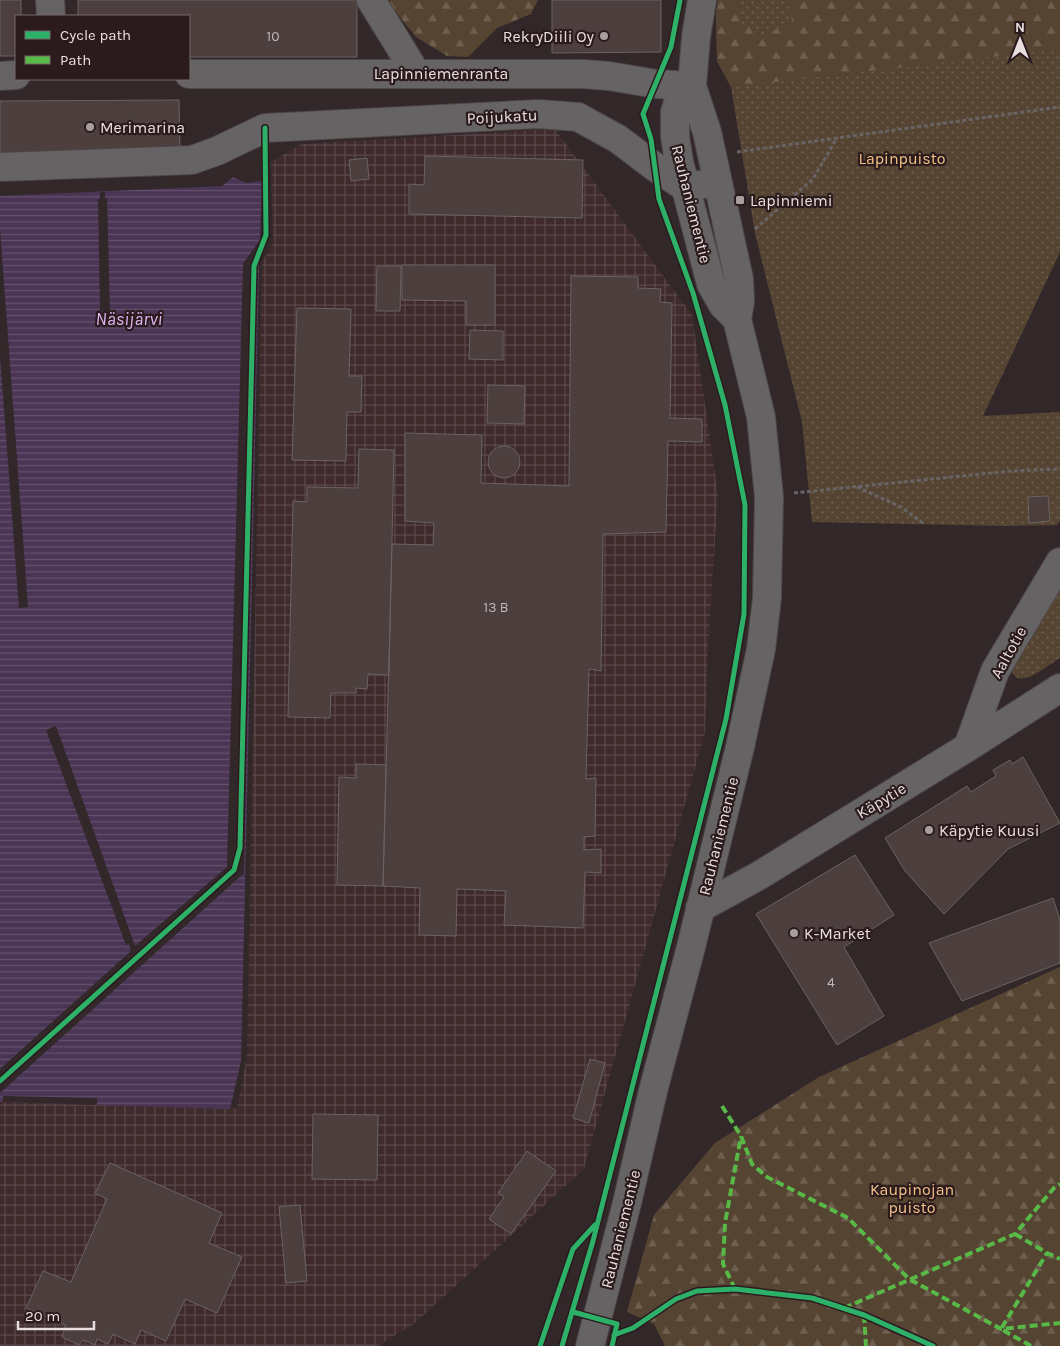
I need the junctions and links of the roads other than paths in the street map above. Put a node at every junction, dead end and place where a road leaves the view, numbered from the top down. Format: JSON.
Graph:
{"nodes":[{"id":1,"x":50,"y":0,"type":"edge"},
{"id":2,"x":371,"y":0,"type":"edge"},
{"id":3,"x":702,"y":0,"type":"edge"},
{"id":4,"x":51,"y":15,"type":"edge"},
{"id":5,"x":416,"y":73,"type":"junction"},
{"id":6,"x":190,"y":74,"type":"edge"},
{"id":7,"x":0,"y":76,"type":"edge"},
{"id":8,"x":15,"y":76,"type":"edge"},
{"id":9,"x":692,"y":86,"type":"junction"},
{"id":10,"x":0,"y":167,"type":"edge"},
{"id":11,"x":718,"y":182,"type":"junction"},
{"id":12,"x":686,"y":187,"type":"junction"},
{"id":13,"x":737,"y":319,"type":"junction"},
{"id":14,"x":1060,"y":562,"type":"edge"},
{"id":15,"x":1060,"y":688,"type":"edge"},
{"id":16,"x":968,"y":747,"type":"junction"},
{"id":17,"x":700,"y":908,"type":"junction"},
{"id":18,"x":590,"y":1346,"type":"edge"}],
"edges":[{"from":1,"to":4,"type":"street"},
{"from":2,"to":5,"type":"street"},
{"from":3,"to":9,"type":"street","name":"Rauhaniementie"},
{"from":5,"to":6,"type":"street","name":"Lapinniemenranta"},
{"from":5,"to":9,"type":"street","name":"Lapinniemenranta"},
{"from":7,"to":8,"type":"street"},
{"from":9,"to":11,"type":"street","name":"Rauhaniementie"},
{"from":9,"to":12,"type":"street","name":"Rauhaniementie"},
{"from":10,"to":12,"type":"street","name":"Poijukatu"},
{"from":11,"to":12,"type":"street"},
{"from":11,"to":13,"type":"street","name":"Rauhaniementie"},
{"from":12,"to":13,"type":"street","name":"Rauhaniementie"},
{"from":13,"to":17,"type":"street","name":"Rauhaniementie"},
{"from":14,"to":16,"type":"street","name":"Aaltotie"},
{"from":15,"to":16,"type":"street","name":"Käpytie"},
{"from":16,"to":17,"type":"street","name":"Käpytie"},
{"from":17,"to":18,"type":"street","name":"Rauhaniementie"}]}
